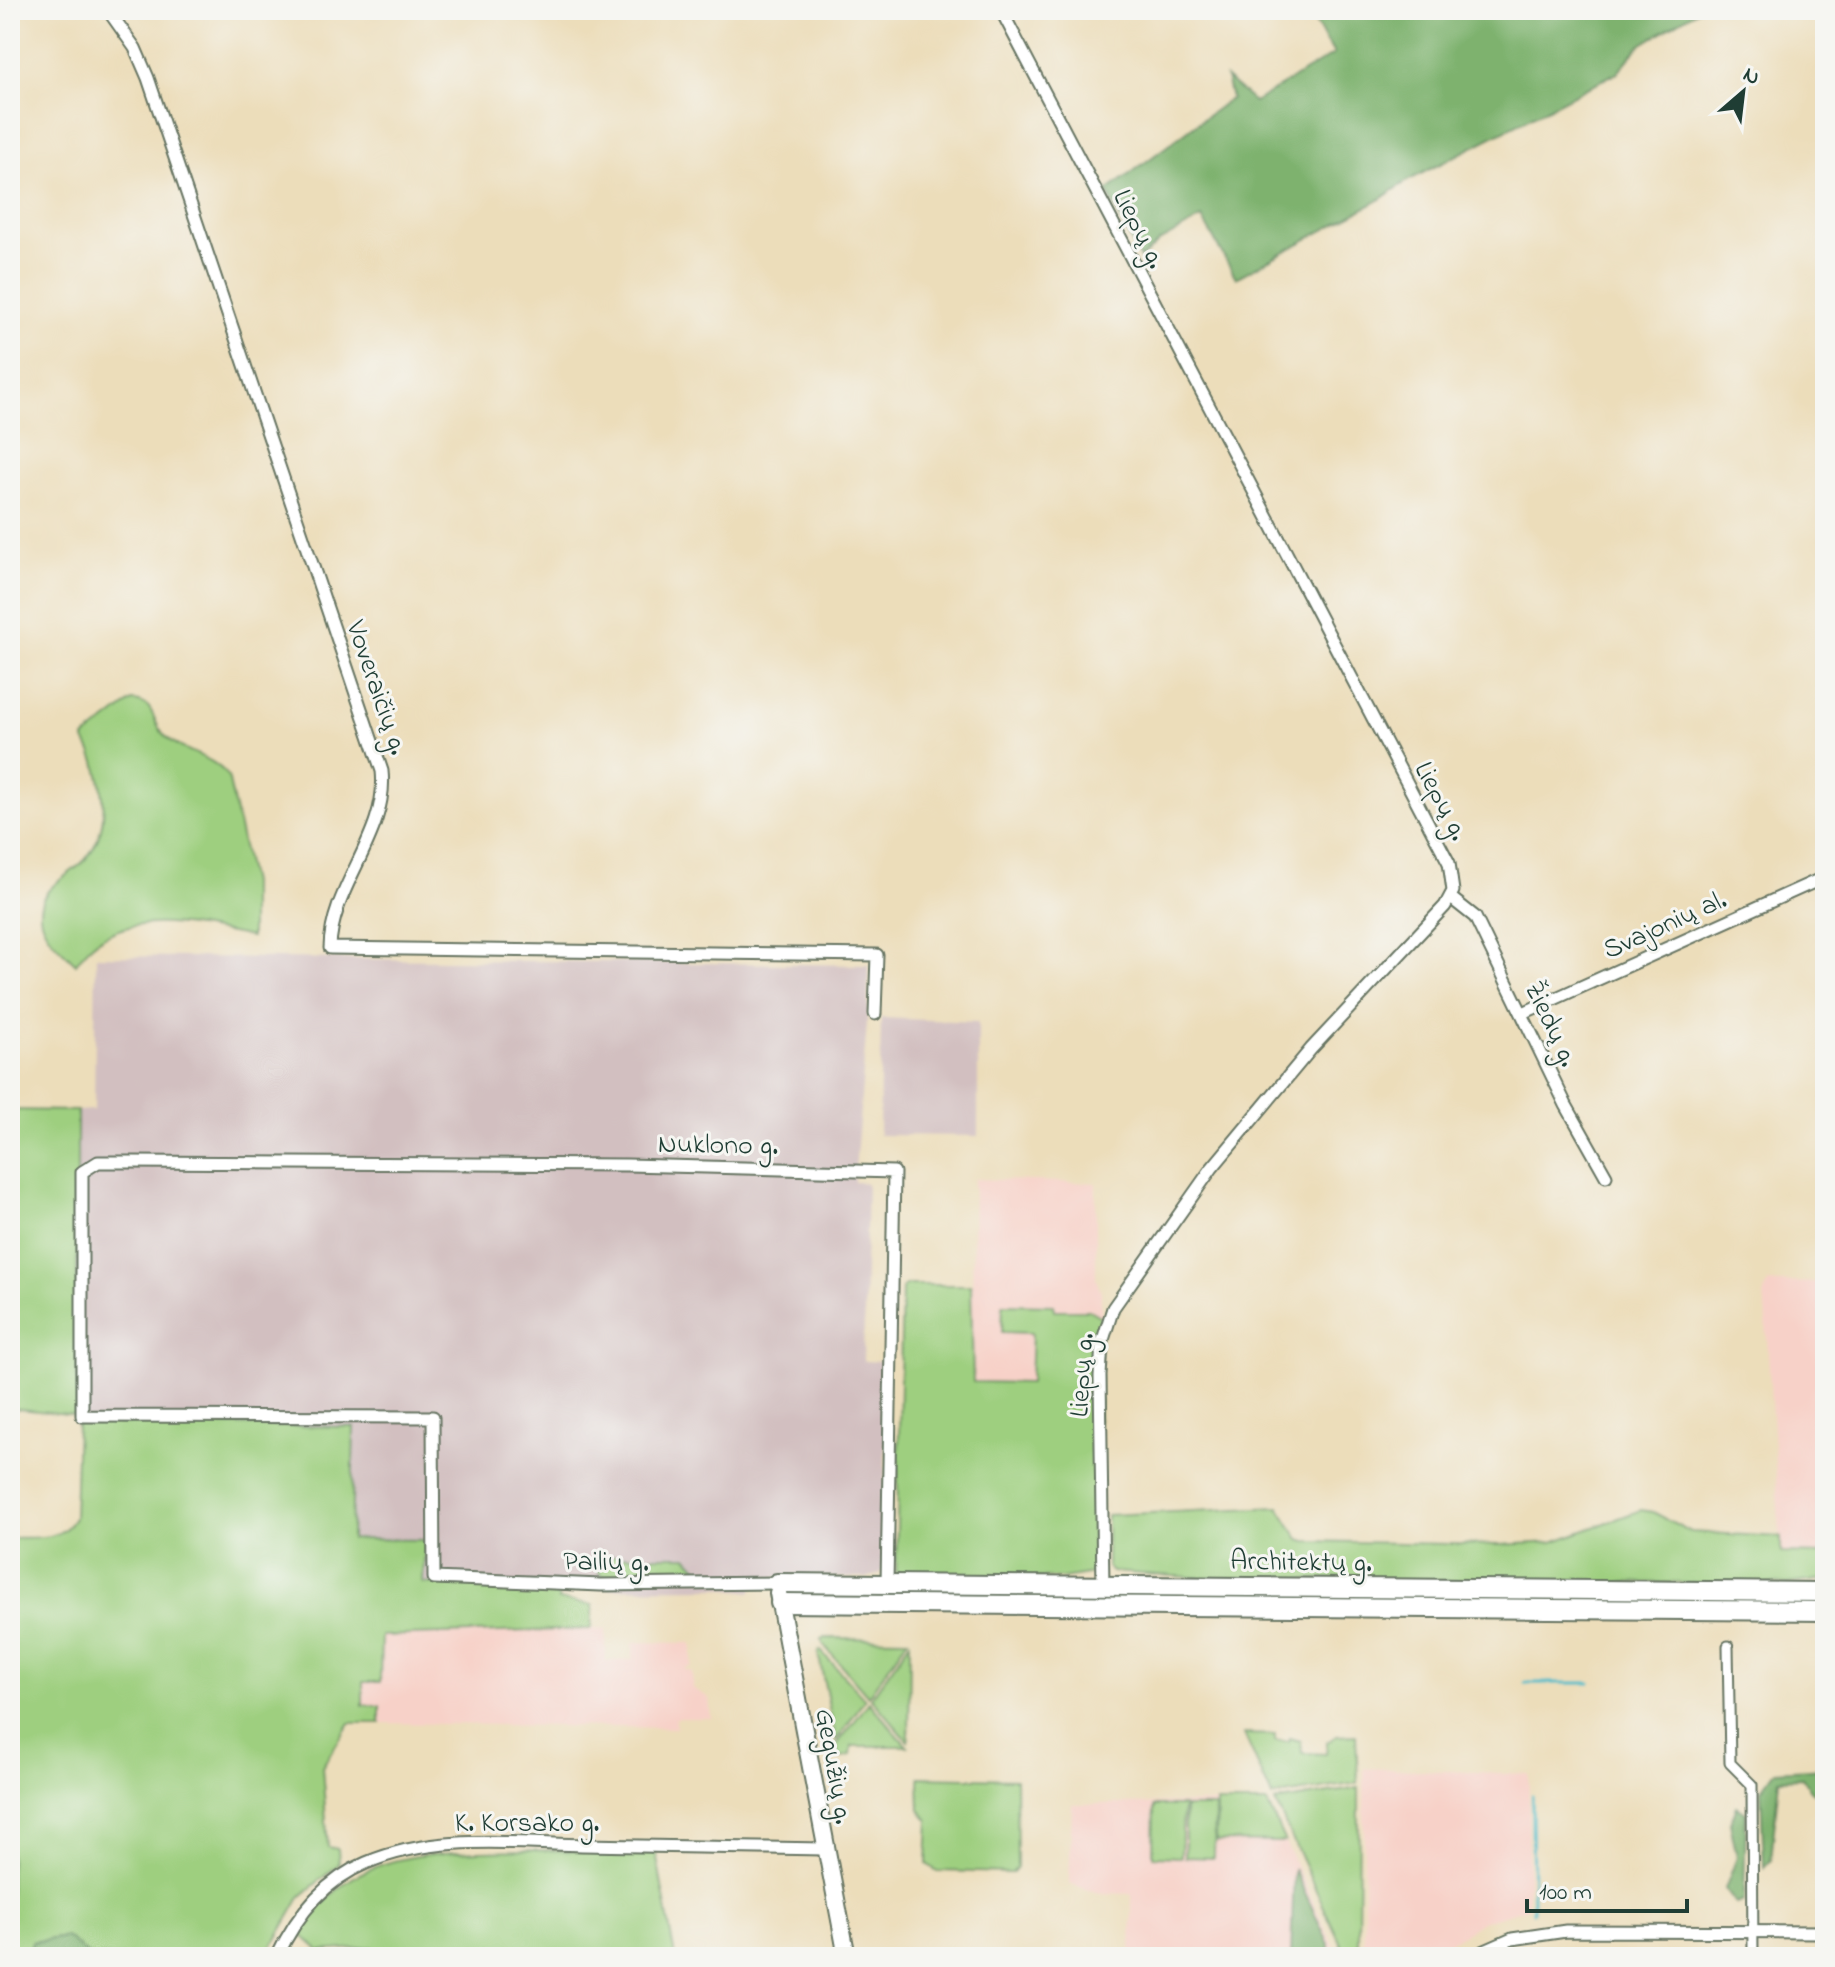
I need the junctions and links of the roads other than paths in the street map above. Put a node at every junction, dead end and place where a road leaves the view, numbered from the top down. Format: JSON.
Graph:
{"nodes":[{"id":1,"x":108,"y":10,"type":"edge"},
{"id":2,"x":1001,"y":10,"type":"edge"},
{"id":3,"x":1825,"y":877,"type":"edge"},
{"id":4,"x":1451,"y":898,"type":"junction"},
{"id":5,"x":1523,"y":1013,"type":"junction"},
{"id":6,"x":875,"y":1014,"type":"dead end"},
{"id":7,"x":1606,"y":1176,"type":"dead end"},
{"id":8,"x":434,"y":1578,"type":"joint"},
{"id":9,"x":777,"y":1583,"type":"junction"},
{"id":10,"x":887,"y":1583,"type":"junction"},
{"id":11,"x":1103,"y":1586,"type":"junction"},
{"id":12,"x":1825,"y":1592,"type":"edge"},
{"id":13,"x":1286,"y":1597,"type":"junction"},
{"id":14,"x":780,"y":1603,"type":"junction"},
{"id":15,"x":1825,"y":1611,"type":"edge"},
{"id":16,"x":1728,"y":1646,"type":"dead end"},
{"id":17,"x":824,"y":1849,"type":"junction"},
{"id":18,"x":1753,"y":1930,"type":"junction"},
{"id":19,"x":1825,"y":1932,"type":"edge"},
{"id":20,"x":277,"y":1957,"type":"edge"},
{"id":21,"x":847,"y":1957,"type":"edge"},
{"id":22,"x":1471,"y":1957,"type":"edge"},
{"id":23,"x":1753,"y":1957,"type":"edge"}],
"edges":[{"from":1,"to":6,"type":"street","name":"Voveraičių g."},
{"from":2,"to":4,"type":"street","name":"Liepų g."},
{"from":3,"to":5,"type":"street","name":"Svajonių al."},
{"from":4,"to":5,"type":"street","name":"Žiedų g."},
{"from":4,"to":11,"type":"street","name":"Liepų g."},
{"from":5,"to":7,"type":"street","name":"Žiedų g."},
{"from":8,"to":9,"type":"street","name":"Pailių g."},
{"from":8,"to":10,"type":"street","name":"Nuklono g."},
{"from":9,"to":10,"type":"main road","name":"Architektų g."},
{"from":9,"to":14,"type":"main road","name":"Gegužių g."},
{"from":10,"to":11,"type":"main road","name":"Architektų g."},
{"from":11,"to":13,"type":"main road","name":"Architektų g."},
{"from":12,"to":13,"type":"main road","name":"Architektų g."},
{"from":13,"to":14,"type":"main road","name":"Architektų g."},
{"from":13,"to":15,"type":"main road","name":"Architektų g."},
{"from":14,"to":17,"type":"main road","name":"Gegužių g."},
{"from":16,"to":18,"type":"street"},
{"from":17,"to":20,"type":"street","name":"K. Korsako g."},
{"from":17,"to":21,"type":"main road","name":"Gegužių g."},
{"from":18,"to":19,"type":"street"},
{"from":18,"to":22,"type":"street"},
{"from":18,"to":23,"type":"street"}]}
